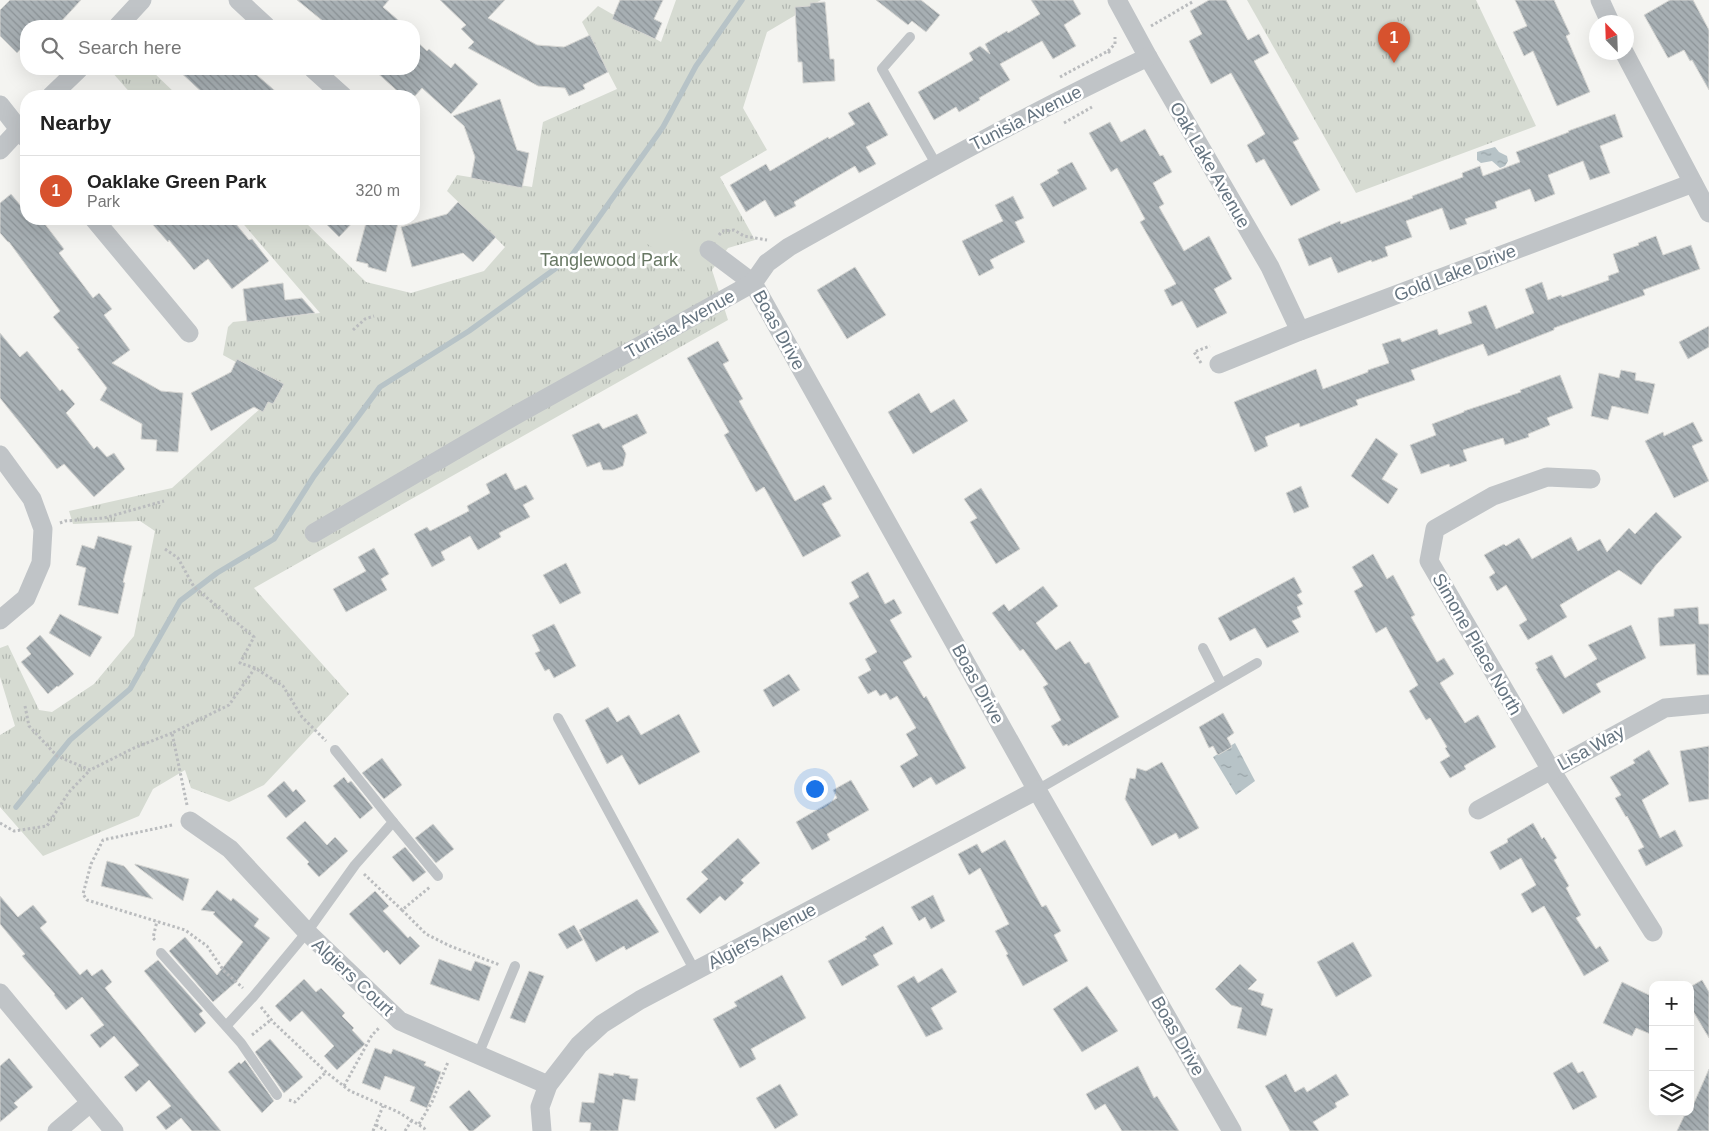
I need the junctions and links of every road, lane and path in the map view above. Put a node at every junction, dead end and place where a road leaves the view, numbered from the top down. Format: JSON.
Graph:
{"nodes":[{"id":1,"x":142,"y":0,"type":"edge"},
{"id":2,"x":238,"y":0,"type":"edge"},
{"id":3,"x":1117,"y":0,"type":"edge"},
{"id":4,"x":1600,"y":0,"type":"edge"},
{"id":5,"x":1194,"y":1,"type":"edge"},
{"id":6,"x":1607,"y":15,"type":"edge"},
{"id":7,"x":124,"y":20,"type":"edge"},
{"id":8,"x":260,"y":20,"type":"edge"},
{"id":9,"x":1150,"y":26,"type":"dead end"},
{"id":10,"x":1113,"y":30,"type":"dead end"},
{"id":11,"x":910,"y":37,"type":"dead end"},
{"id":12,"x":1108,"y":51,"type":"dead end"},
{"id":13,"x":1148,"y":57,"type":"junction"},
{"id":14,"x":1628,"y":60,"type":"edge"},
{"id":15,"x":72,"y":75,"type":"edge"},
{"id":16,"x":320,"y":75,"type":"edge"},
{"id":17,"x":58,"y":90,"type":"edge"},
{"id":18,"x":336,"y":90,"type":"edge"},
{"id":19,"x":0,"y":105,"type":"edge"},
{"id":20,"x":20,"y":126,"type":"edge"},
{"id":21,"x":20,"y":133,"type":"edge"},
{"id":22,"x":0,"y":150,"type":"edge"},
{"id":23,"x":936,"y":164,"type":"junction"},
{"id":24,"x":1693,"y":183,"type":"junction"},
{"id":25,"x":1709,"y":213,"type":"edge"},
{"id":26,"x":99,"y":225,"type":"edge"},
{"id":27,"x":708,"y":250,"type":"dead end"},
{"id":28,"x":753,"y":283,"type":"junction"},
{"id":29,"x":374,"y":316,"type":"dead end"},
{"id":30,"x":352,"y":330,"type":"dead end"},
{"id":31,"x":1300,"y":332,"type":"junction"},
{"id":32,"x":189,"y":333,"type":"dead end"},
{"id":33,"x":1219,"y":364,"type":"dead end"},
{"id":34,"x":0,"y":456,"type":"edge"},
{"id":35,"x":1591,"y":479,"type":"dead end"},
{"id":36,"x":164,"y":501,"type":"dead end"},
{"id":37,"x":43,"y":530,"type":"junction"},
{"id":38,"x":314,"y":533,"type":"dead end"},
{"id":39,"x":165,"y":548,"type":"dead end"},
{"id":40,"x":0,"y":620,"type":"edge"},
{"id":41,"x":1203,"y":648,"type":"dead end"},
{"id":42,"x":1256,"y":663,"type":"dead end"},
{"id":43,"x":255,"y":668,"type":"junction"},
{"id":44,"x":1221,"y":683,"type":"junction"},
{"id":45,"x":1709,"y":704,"type":"edge"},
{"id":46,"x":25,"y":706,"type":"dead end"},
{"id":47,"x":558,"y":718,"type":"dead end"},
{"id":48,"x":172,"y":733,"type":"junction"},
{"id":49,"x":335,"y":750,"type":"joint"},
{"id":50,"x":90,"y":770,"type":"junction"},
{"id":51,"x":1551,"y":770,"type":"junction"},
{"id":52,"x":1037,"y":790,"type":"junction"},
{"id":53,"x":1478,"y":810,"type":"dead end"},
{"id":54,"x":190,"y":822,"type":"junction"},
{"id":55,"x":393,"y":822,"type":"junction"},
{"id":56,"x":0,"y":823,"type":"edge"},
{"id":57,"x":355,"y":865,"type":"junction"},
{"id":58,"x":438,"y":876,"type":"joint"},
{"id":59,"x":402,"y":910,"type":"junction"},
{"id":60,"x":307,"y":932,"type":"junction"},
{"id":61,"x":1653,"y":932,"type":"dead end"},
{"id":62,"x":162,"y":953,"type":"dead end"},
{"id":63,"x":514,"y":968,"type":"joint"},
{"id":64,"x":695,"y":971,"type":"junction"},
{"id":65,"x":0,"y":993,"type":"edge"},
{"id":66,"x":253,"y":997,"type":"junction"},
{"id":67,"x":392,"y":1014,"type":"junction"},
{"id":68,"x":272,"y":1019,"type":"junction"},
{"id":69,"x":227,"y":1026,"type":"junction"},
{"id":70,"x":241,"y":1042,"type":"junction"},
{"id":71,"x":454,"y":1045,"type":"junction"},
{"id":72,"x":478,"y":1055,"type":"junction"},
{"id":73,"x":326,"y":1072,"type":"junction"},
{"id":74,"x":548,"y":1085,"type":"junction"},
{"id":75,"x":344,"y":1086,"type":"junction"},
{"id":76,"x":277,"y":1095,"type":"joint"},
{"id":77,"x":90,"y":1103,"type":"junction"},
{"id":78,"x":384,"y":1106,"type":"junction"},
{"id":79,"x":412,"y":1120,"type":"junction"},
{"id":80,"x":419,"y":1124,"type":"junction"},
{"id":81,"x":376,"y":1125,"type":"junction"},
{"id":82,"x":57,"y":1131,"type":"edge"},
{"id":83,"x":114,"y":1131,"type":"edge"},
{"id":84,"x":373,"y":1131,"type":"edge"},
{"id":85,"x":386,"y":1131,"type":"edge"},
{"id":86,"x":405,"y":1131,"type":"edge"},
{"id":87,"x":426,"y":1131,"type":"edge"},
{"id":88,"x":542,"y":1131,"type":"edge"},
{"id":89,"x":1232,"y":1131,"type":"edge"}],
"edges":[{"from":1,"to":7,"type":"street"},
{"from":2,"to":8,"type":"street"},
{"from":3,"to":13,"type":"street","name":"Oak Lake Avenue"},
{"from":4,"to":6,"type":"street"},
{"from":5,"to":9,"type":"path"},
{"from":10,"to":12,"type":"path"},
{"from":11,"to":23,"type":"lane"},
{"from":13,"to":23,"type":"street","name":"Tunisia Avenue"},
{"from":13,"to":31,"type":"street","name":"Oak Lake Avenue"},
{"from":14,"to":24,"type":"street"},
{"from":15,"to":17,"type":"street"},
{"from":16,"to":18,"type":"street"},
{"from":19,"to":20,"type":"street"},
{"from":21,"to":22,"type":"street"},
{"from":23,"to":28,"type":"street","name":"Tunisia Avenue"},
{"from":24,"to":25,"type":"street"},
{"from":24,"to":31,"type":"street","name":"Gold Lake Drive"},
{"from":26,"to":32,"type":"street"},
{"from":27,"to":28,"type":"street","name":"Boas Drive"},
{"from":28,"to":38,"type":"street","name":"Tunisia Avenue"},
{"from":28,"to":52,"type":"street","name":"Boas Drive"},
{"from":29,"to":30,"type":"path"},
{"from":31,"to":33,"type":"street","name":"Gold Lake Drive"},
{"from":34,"to":37,"type":"street"},
{"from":35,"to":51,"type":"street","name":"Simone Place North"},
{"from":36,"to":37,"type":"path"},
{"from":37,"to":40,"type":"street"},
{"from":39,"to":43,"type":"path"},
{"from":41,"to":44,"type":"lane"},
{"from":42,"to":44,"type":"lane"},
{"from":43,"to":48,"type":"path"},
{"from":43,"to":49,"type":"path"},
{"from":44,"to":52,"type":"lane"},
{"from":45,"to":51,"type":"street","name":"Lisa Way"},
{"from":46,"to":50,"type":"path"},
{"from":47,"to":64,"type":"lane"},
{"from":48,"to":50,"type":"path"},
{"from":48,"to":54,"type":"path"},
{"from":49,"to":55,"type":"lane"},
{"from":50,"to":56,"type":"path"},
{"from":51,"to":53,"type":"street","name":"Lisa Way"},
{"from":51,"to":61,"type":"street"},
{"from":52,"to":64,"type":"street","name":"Algiers Avenue"},
{"from":52,"to":89,"type":"street","name":"Boas Drive"},
{"from":54,"to":60,"type":"street","name":"Algiers Court"},
{"from":54,"to":66,"type":"path"},
{"from":55,"to":57,"type":"lane"},
{"from":55,"to":58,"type":"lane"},
{"from":57,"to":59,"type":"path"},
{"from":57,"to":60,"type":"lane"},
{"from":58,"to":59,"type":"path"},
{"from":59,"to":63,"type":"path"},
{"from":60,"to":66,"type":"lane"},
{"from":60,"to":67,"type":"street","name":"Algiers Court"},
{"from":62,"to":69,"type":"lane"},
{"from":63,"to":72,"type":"lane"},
{"from":64,"to":74,"type":"street","name":"Algiers Avenue"},
{"from":65,"to":77,"type":"street"},
{"from":66,"to":68,"type":"path"},
{"from":66,"to":69,"type":"lane"},
{"from":67,"to":71,"type":"street","name":"Algiers Court"},
{"from":67,"to":75,"type":"path"},
{"from":68,"to":70,"type":"path"},
{"from":68,"to":73,"type":"path"},
{"from":69,"to":70,"type":"lane"},
{"from":70,"to":76,"type":"lane"},
{"from":71,"to":72,"type":"street","name":"Algiers Court"},
{"from":71,"to":80,"type":"path"},
{"from":72,"to":74,"type":"street","name":"Algiers Court"},
{"from":73,"to":75,"type":"path"},
{"from":73,"to":76,"type":"path"},
{"from":74,"to":88,"type":"street","name":"Algiers Avenue"},
{"from":75,"to":78,"type":"path"},
{"from":77,"to":82,"type":"street"},
{"from":77,"to":83,"type":"street"},
{"from":78,"to":79,"type":"path"},
{"from":78,"to":81,"type":"path"},
{"from":79,"to":80,"type":"path"},
{"from":79,"to":86,"type":"path"},
{"from":80,"to":87,"type":"path"},
{"from":81,"to":84,"type":"path"},
{"from":81,"to":85,"type":"path"}]}
